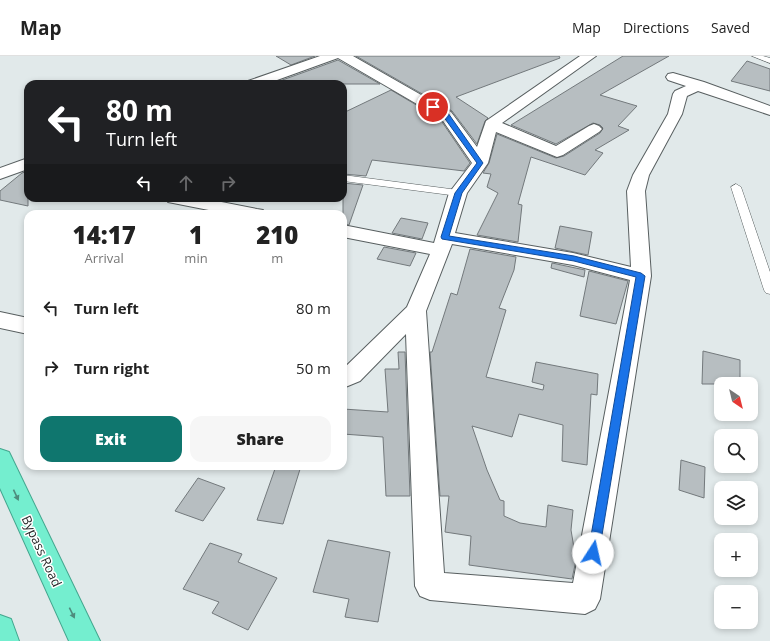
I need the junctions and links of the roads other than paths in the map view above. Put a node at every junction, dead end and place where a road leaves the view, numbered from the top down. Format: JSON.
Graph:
{"nodes":[{"id":1,"x":333,"y":56,"type":"edge"},
{"id":2,"x":343,"y":56,"type":"edge"},
{"id":3,"x":563,"y":56,"type":"edge"},
{"id":4,"x":756,"y":56,"type":"edge"},
{"id":5,"x":584,"y":59,"type":"edge"},
{"id":6,"x":770,"y":61,"type":"edge"},
{"id":7,"x":673,"y":77,"type":"dead end"},
{"id":8,"x":264,"y":80,"type":"edge"},
{"id":9,"x":700,"y":85,"type":"junction"},
{"id":10,"x":770,"y":111,"type":"edge"},
{"id":11,"x":491,"y":124,"type":"junction"},
{"id":12,"x":594,"y":129,"type":"dead end"},
{"id":13,"x":480,"y":163,"type":"junction"},
{"id":14,"x":24,"y":166,"type":"edge"},
{"id":15,"x":0,"y":174,"type":"edge"},
{"id":16,"x":347,"y":179,"type":"edge"},
{"id":17,"x":736,"y":187,"type":"dead end"},
{"id":18,"x":458,"y":193,"type":"junction"},
{"id":19,"x":194,"y":202,"type":"edge"},
{"id":20,"x":236,"y":210,"type":"edge"},
{"id":21,"x":347,"y":232,"type":"edge"},
{"id":22,"x":443,"y":244,"type":"junction"},
{"id":23,"x":641,"y":276,"type":"junction"},
{"id":24,"x":770,"y":290,"type":"edge"},
{"id":25,"x":416,"y":311,"type":"junction"},
{"id":26,"x":0,"y":320,"type":"edge"},
{"id":27,"x":24,"y":325,"type":"edge"},
{"id":28,"x":347,"y":377,"type":"edge"},
{"id":29,"x":0,"y":460,"type":"edge"},
{"id":30,"x":0,"y":630,"type":"edge"},
{"id":31,"x":4,"y":641,"type":"edge"},
{"id":32,"x":85,"y":641,"type":"edge"}],
"edges":[{"from":1,"to":8,"type":"street"},
{"from":2,"to":13,"type":"street"},
{"from":3,"to":5,"type":"street"},
{"from":4,"to":6,"type":"lane"},
{"from":5,"to":11,"type":"street"},
{"from":7,"to":9,"type":"street"},
{"from":9,"to":10,"type":"street"},
{"from":9,"to":23,"type":"street"},
{"from":11,"to":12,"type":"street"},
{"from":11,"to":13,"type":"street"},
{"from":13,"to":18,"type":"street"},
{"from":14,"to":15,"type":"street"},
{"from":16,"to":18,"type":"lane"},
{"from":17,"to":24,"type":"lane"},
{"from":18,"to":22,"type":"street"},
{"from":19,"to":20,"type":"street"},
{"from":21,"to":22,"type":"street"},
{"from":22,"to":23,"type":"street"},
{"from":22,"to":25,"type":"street"},
{"from":23,"to":25,"type":"street"},
{"from":25,"to":28,"type":"street"},
{"from":26,"to":27,"type":"street"},
{"from":29,"to":32,"type":"highway","name":"Bypass Road","one_way":true},
{"from":30,"to":31,"type":"highway"}]}
